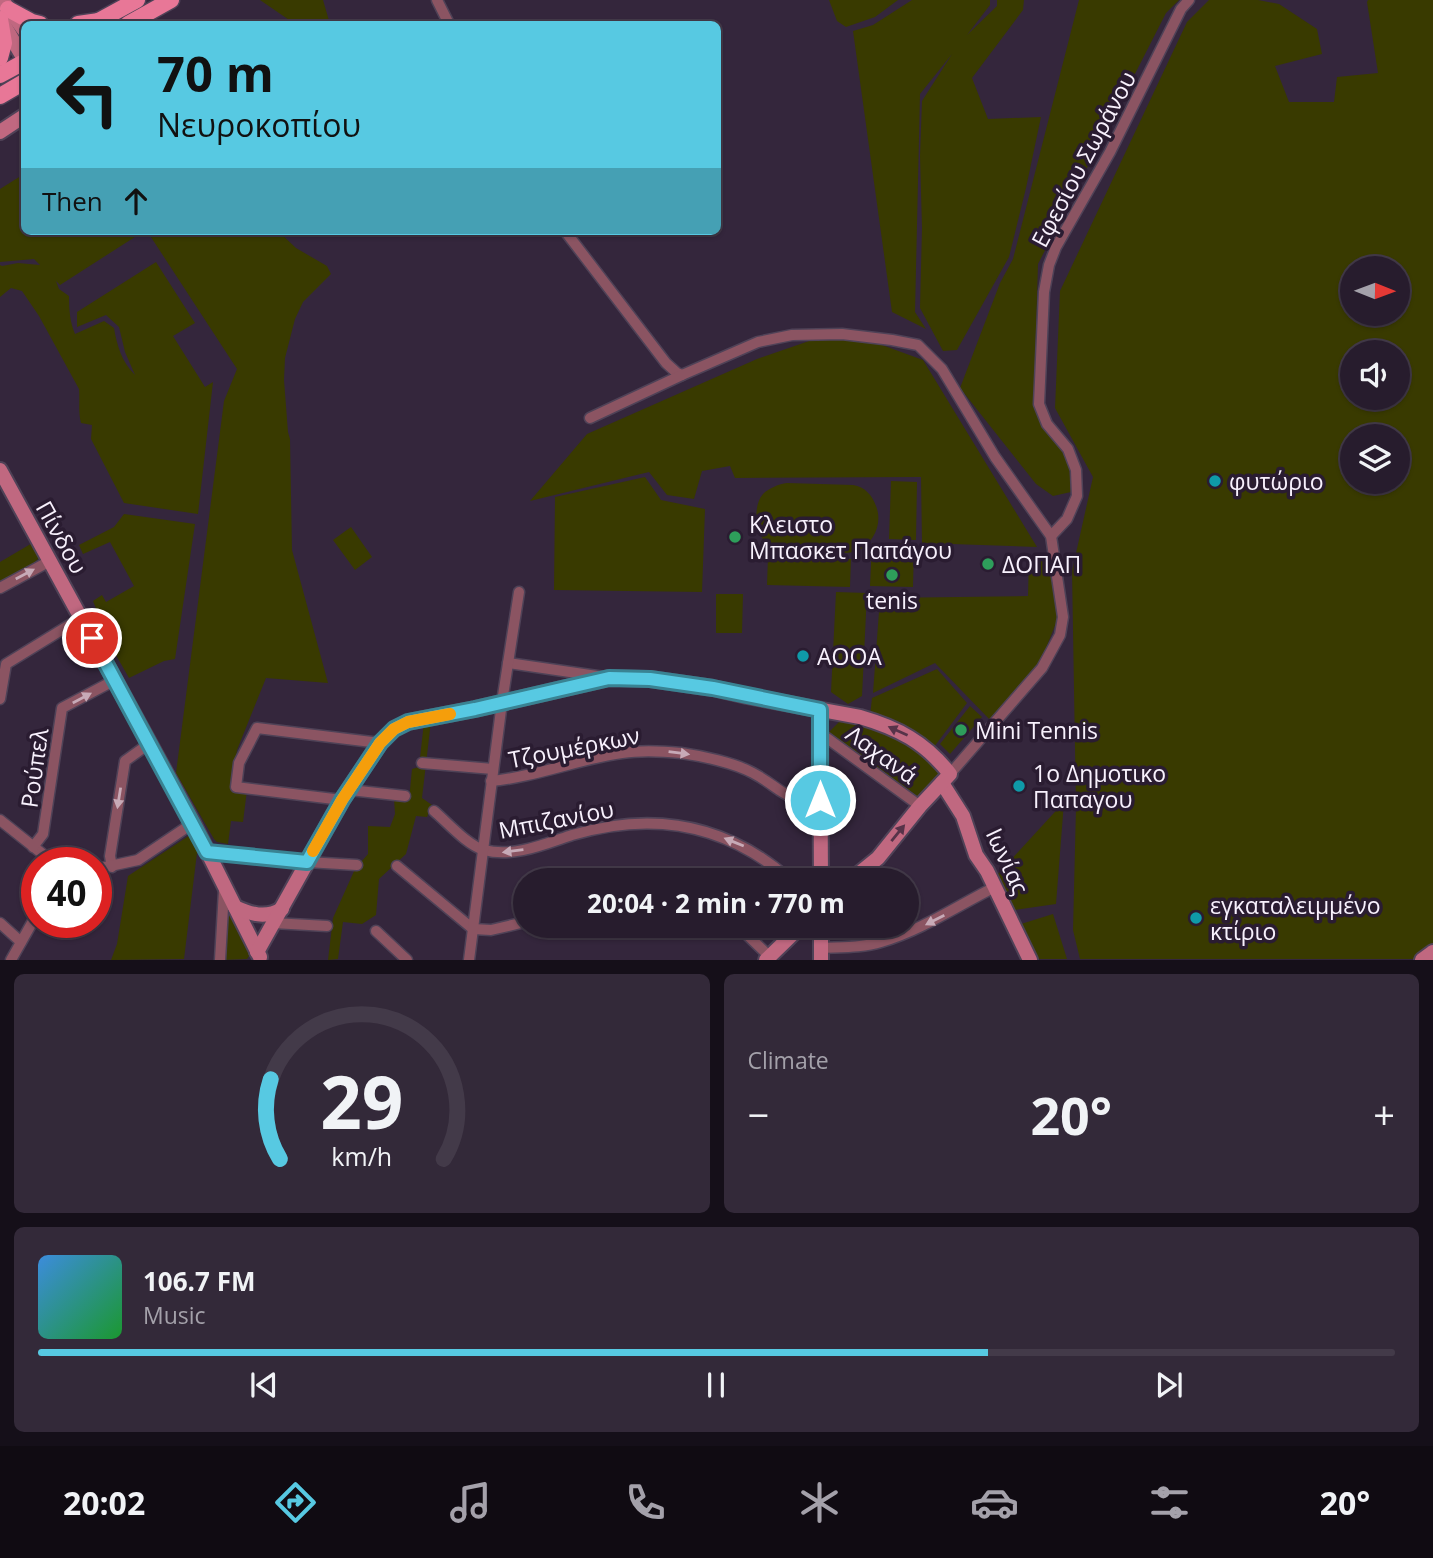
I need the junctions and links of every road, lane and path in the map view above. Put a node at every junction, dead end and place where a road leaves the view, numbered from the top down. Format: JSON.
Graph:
{"nodes":[{"id":1,"x":137,"y":0,"type":"edge"},
{"id":2,"x":171,"y":0,"type":"edge"},
{"id":3,"x":437,"y":0,"type":"edge"},
{"id":4,"x":1189,"y":0,"type":"edge"},
{"id":5,"x":2,"y":12,"type":"edge"},
{"id":6,"x":29,"y":21,"type":"edge"},
{"id":7,"x":100,"y":21,"type":"edge"},
{"id":8,"x":133,"y":21,"type":"edge"},
{"id":9,"x":448,"y":21,"type":"edge"},
{"id":10,"x":21,"y":28,"type":"edge"},
{"id":11,"x":21,"y":53,"type":"edge"},
{"id":12,"x":0,"y":58,"type":"edge"},
{"id":13,"x":21,"y":62,"type":"edge"},
{"id":14,"x":0,"y":75,"type":"edge"},
{"id":15,"x":21,"y":84,"type":"edge"},
{"id":16,"x":0,"y":96,"type":"edge"},
{"id":17,"x":21,"y":119,"type":"edge"},
{"id":18,"x":1,"y":131,"type":"edge"},
{"id":19,"x":21,"y":131,"type":"edge"},
{"id":20,"x":568,"y":235,"type":"edge"},
{"id":21,"x":682,"y":374,"type":"junction"},
{"id":22,"x":590,"y":418,"type":"dead end"},
{"id":23,"x":0,"y":470,"type":"edge"},
{"id":24,"x":1051,"y":536,"type":"junction"},
{"id":25,"x":50,"y":561,"type":"junction"},
{"id":26,"x":0,"y":588,"type":"edge"},
{"id":27,"x":519,"y":592,"type":"dead end"},
{"id":28,"x":81,"y":618,"type":"junction"},
{"id":29,"x":508,"y":663,"type":"junction"},
{"id":30,"x":609,"y":678,"type":"junction"},
{"id":31,"x":115,"y":680,"type":"junction"},
{"id":32,"x":0,"y":699,"type":"edge"},
{"id":33,"x":502,"y":702,"type":"junction"},
{"id":34,"x":820,"y":710,"type":"junction"},
{"id":35,"x":820,"y":733,"type":"junction"},
{"id":36,"x":150,"y":743,"type":"junction"},
{"id":37,"x":380,"y":743,"type":"junction"},
{"id":38,"x":422,"y":763,"type":"dead end"},
{"id":39,"x":493,"y":769,"type":"junction"},
{"id":40,"x":946,"y":778,"type":"junction"},
{"id":41,"x":491,"y":781,"type":"junction"},
{"id":42,"x":346,"y":795,"type":"junction"},
{"id":43,"x":405,"y":796,"type":"dead end"},
{"id":44,"x":820,"y":800,"type":"junction"},
{"id":45,"x":920,"y":806,"type":"junction"},
{"id":46,"x":434,"y":811,"type":"dead end"},
{"id":47,"x":0,"y":820,"type":"edge"},
{"id":48,"x":193,"y":823,"type":"junction"},
{"id":49,"x":33,"y":847,"type":"joint"},
{"id":50,"x":111,"y":847,"type":"edge"},
{"id":51,"x":483,"y":850,"type":"junction"},
{"id":52,"x":207,"y":852,"type":"junction"},
{"id":53,"x":307,"y":862,"type":"junction"},
{"id":54,"x":357,"y":865,"type":"dead end"},
{"id":55,"x":397,"y":866,"type":"dead end"},
{"id":56,"x":112,"y":867,"type":"edge"},
{"id":57,"x":777,"y":868,"type":"edge"},
{"id":58,"x":821,"y":868,"type":"edge"},
{"id":59,"x":866,"y":868,"type":"edge"},
{"id":60,"x":223,"y":885,"type":"junction"},
{"id":61,"x":995,"y":887,"type":"junction"},
{"id":62,"x":235,"y":906,"type":"junction"},
{"id":63,"x":282,"y":909,"type":"junction"},
{"id":64,"x":0,"y":923,"type":"edge"},
{"id":65,"x":273,"y":923,"type":"junction"},
{"id":66,"x":513,"y":925,"type":"edge"},
{"id":67,"x":327,"y":926,"type":"dead end"},
{"id":68,"x":473,"y":929,"type":"junction"},
{"id":69,"x":376,"y":931,"type":"dead end"},
{"id":70,"x":23,"y":938,"type":"edge"},
{"id":71,"x":749,"y":938,"type":"edge"},
{"id":72,"x":788,"y":938,"type":"edge"},
{"id":73,"x":21,"y":942,"type":"junction"},
{"id":74,"x":1433,"y":952,"type":"edge"},
{"id":75,"x":821,"y":954,"type":"edge"},
{"id":76,"x":255,"y":955,"type":"edge"},
{"id":77,"x":767,"y":958,"type":"edge"},
{"id":78,"x":11,"y":960,"type":"edge"},
{"id":79,"x":220,"y":960,"type":"edge"},
{"id":80,"x":407,"y":960,"type":"edge"},
{"id":81,"x":469,"y":960,"type":"edge"},
{"id":82,"x":1030,"y":960,"type":"edge"},
{"id":83,"x":1422,"y":960,"type":"edge"}],
"edges":[{"from":1,"to":7,"type":"main road"},
{"from":2,"to":8,"type":"main road"},
{"from":3,"to":9,"type":"street"},
{"from":4,"to":24,"type":"street","name":"Εφεσίου Σωράνου"},
{"from":5,"to":6,"type":"main road"},
{"from":5,"to":10,"type":"street"},
{"from":5,"to":11,"type":"street"},
{"from":5,"to":12,"type":"main road"},
{"from":13,"to":14,"type":"main road"},
{"from":15,"to":16,"type":"main road"},
{"from":17,"to":18,"type":"street"},
{"from":18,"to":19,"type":"street"},
{"from":20,"to":21,"type":"street"},
{"from":21,"to":22,"type":"street"},
{"from":21,"to":24,"type":"street"},
{"from":23,"to":25,"type":"street","name":"Πίνδου"},
{"from":24,"to":40,"type":"street"},
{"from":26,"to":25,"type":"street","one_way":true},
{"from":25,"to":28,"type":"street","name":"Πίνδου"},
{"from":27,"to":29,"type":"street"},
{"from":28,"to":31,"type":"street","name":"Πίνδου"},
{"from":28,"to":32,"type":"street"},
{"from":29,"to":30,"type":"street"},
{"from":29,"to":33,"type":"street"},
{"from":30,"to":33,"type":"street","name":"Ιωνίας"},
{"from":30,"to":34,"type":"street","name":"Ιωνίας"},
{"from":31,"to":36,"type":"street","name":"Πίνδου"},
{"from":49,"to":31,"type":"street","name":"Ρούπελ","one_way":true},
{"from":33,"to":37,"type":"street","name":"Ιωνίας"},
{"from":33,"to":39,"type":"street"},
{"from":34,"to":35,"type":"street"},
{"from":40,"to":34,"type":"street","name":"Ιωνίας","one_way":true},
{"from":35,"to":44,"type":"street"},
{"from":35,"to":45,"type":"street","name":"Λαχανά"},
{"from":36,"to":48,"type":"street","name":"Πίνδου"},
{"from":36,"to":50,"type":"street","one_way":true},
{"from":37,"to":42,"type":"street","name":"Ιωνίας"},
{"from":37,"to":42,"type":"street"},
{"from":38,"to":39,"type":"street"},
{"from":39,"to":41,"type":"street"},
{"from":40,"to":45,"type":"street"},
{"from":40,"to":61,"type":"street","name":"Ιωνίας"},
{"from":41,"to":44,"type":"street","name":"Τζουμέρκων","one_way":true},
{"from":41,"to":51,"type":"street"},
{"from":42,"to":43,"type":"street"},
{"from":42,"to":53,"type":"street","name":"Ιωνίας"},
{"from":44,"to":58,"type":"street"},
{"from":59,"to":45,"type":"street","one_way":true},
{"from":46,"to":51,"type":"street"},
{"from":47,"to":49,"type":"street"},
{"from":48,"to":52,"type":"street","name":"Πίνδου"},
{"from":48,"to":56,"type":"street"},
{"from":57,"to":51,"type":"street","name":"Μπιζανίου","one_way":true},
{"from":51,"to":68,"type":"street"},
{"from":52,"to":53,"type":"street"},
{"from":52,"to":60,"type":"street","name":"Πίνδου"},
{"from":53,"to":54,"type":"street"},
{"from":53,"to":63,"type":"street","name":"Ιωνίας"},
{"from":55,"to":68,"type":"street"},
{"from":60,"to":62,"type":"street","name":"Πίνδου"},
{"from":60,"to":79,"type":"street"},
{"from":61,"to":75,"type":"street","one_way":true},
{"from":61,"to":82,"type":"street","name":"Ιωνίας"},
{"from":62,"to":63,"type":"street"},
{"from":62,"to":76,"type":"street","name":"Πίνδου"},
{"from":63,"to":65,"type":"street","name":"Ιωνίας"},
{"from":64,"to":73,"type":"street"},
{"from":65,"to":67,"type":"street"},
{"from":65,"to":76,"type":"street","name":"Ιωνίας"},
{"from":66,"to":68,"type":"street"},
{"from":68,"to":81,"type":"street"},
{"from":69,"to":80,"type":"street"},
{"from":70,"to":73,"type":"street"},
{"from":71,"to":77,"type":"street"},
{"from":72,"to":77,"type":"street"},
{"from":73,"to":78,"type":"street"},
{"from":74,"to":83,"type":"street"}]}
